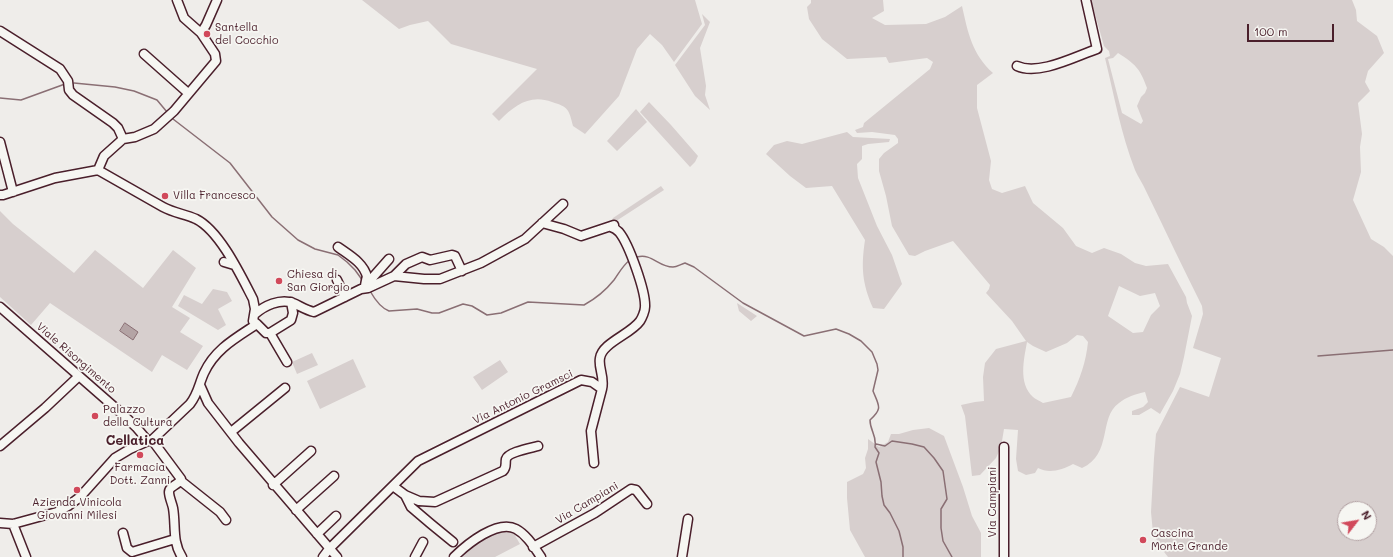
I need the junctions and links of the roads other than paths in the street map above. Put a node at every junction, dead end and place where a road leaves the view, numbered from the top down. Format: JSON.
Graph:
{"nodes":[{"id":1,"x":177,"y":0,"type":"edge"},
{"id":2,"x":217,"y":0,"type":"edge"},
{"id":3,"x":1086,"y":0,"type":"edge"},
{"id":4,"x":0,"y":31,"type":"edge"},
{"id":5,"x":201,"y":33,"type":"junction"},
{"id":6,"x":144,"y":54,"type":"dead end"},
{"id":7,"x":1017,"y":66,"type":"dead end"},
{"id":8,"x":188,"y":93,"type":"junction"},
{"id":9,"x":123,"y":139,"type":"junction"},
{"id":10,"x":0,"y":142,"type":"edge"},
{"id":11,"x":98,"y":170,"type":"junction"},
{"id":12,"x":13,"y":192,"type":"junction"},
{"id":13,"x":0,"y":195,"type":"edge"},
{"id":14,"x":563,"y":204,"type":"dead end"},
{"id":15,"x":542,"y":223,"type":"junction"},
{"id":16,"x":338,"y":246,"type":"dead end"},
{"id":17,"x":389,"y":259,"type":"dead end"},
{"id":18,"x":224,"y":262,"type":"dead end"},
{"id":19,"x":234,"y":265,"type":"junction"},
{"id":20,"x":462,"y":271,"type":"junction"},
{"id":21,"x":394,"y":276,"type":"junction"},
{"id":22,"x":337,"y":280,"type":"dead end"},
{"id":23,"x":365,"y":287,"type":"junction"},
{"id":24,"x":345,"y":297,"type":"junction"},
{"id":25,"x":291,"y":302,"type":"junction"},
{"id":26,"x":0,"y":307,"type":"edge"},
{"id":27,"x":255,"y":320,"type":"junction"},
{"id":28,"x":268,"y":333,"type":"junction"},
{"id":29,"x":287,"y":362,"type":"dead end"},
{"id":30,"x":79,"y":376,"type":"junction"},
{"id":31,"x":200,"y":385,"type":"junction"},
{"id":32,"x":285,"y":388,"type":"dead end"},
{"id":33,"x":602,"y":389,"type":"junction"},
{"id":34,"x":195,"y":398,"type":"junction"},
{"id":35,"x":208,"y":403,"type":"junction"},
{"id":36,"x":231,"y":432,"type":"junction"},
{"id":37,"x":152,"y":441,"type":"junction"},
{"id":38,"x":0,"y":446,"type":"edge"},
{"id":39,"x":538,"y":446,"type":"dead end"},
{"id":40,"x":1004,"y":447,"type":"dead end"},
{"id":41,"x":311,"y":451,"type":"dead end"},
{"id":42,"x":594,"y":463,"type":"dead end"},
{"id":43,"x":334,"y":476,"type":"dead end"},
{"id":44,"x":181,"y":481,"type":"junction"},
{"id":45,"x":273,"y":485,"type":"junction"},
{"id":46,"x":393,"y":486,"type":"junction"},
{"id":47,"x":405,"y":495,"type":"junction"},
{"id":48,"x":647,"y":504,"type":"dead end"},
{"id":49,"x":296,"y":510,"type":"junction"},
{"id":50,"x":336,"y":516,"type":"dead end"},
{"id":51,"x":227,"y":519,"type":"dead end"},
{"id":52,"x":688,"y":519,"type":"dead end"},
{"id":53,"x":0,"y":523,"type":"edge"},
{"id":54,"x":13,"y":524,"type":"junction"},
{"id":55,"x":123,"y":533,"type":"dead end"},
{"id":56,"x":317,"y":534,"type":"junction"},
{"id":57,"x":175,"y":539,"type":"junction"},
{"id":58,"x":423,"y":542,"type":"dead end"},
{"id":59,"x":453,"y":542,"type":"dead end"},
{"id":60,"x":533,"y":547,"type":"junction"},
{"id":61,"x":329,"y":548,"type":"junction"},
{"id":62,"x":26,"y":557,"type":"edge"},
{"id":63,"x":182,"y":557,"type":"edge"},
{"id":64,"x":323,"y":557,"type":"edge"},
{"id":65,"x":337,"y":557,"type":"edge"},
{"id":66,"x":416,"y":557,"type":"edge"},
{"id":67,"x":454,"y":557,"type":"edge"},
{"id":68,"x":540,"y":557,"type":"edge"},
{"id":69,"x":682,"y":557,"type":"edge"},
{"id":70,"x":1004,"y":557,"type":"edge"}],
"edges":[{"from":1,"to":5,"type":"street"},
{"from":2,"to":5,"type":"street"},
{"from":3,"to":7,"type":"street"},
{"from":4,"to":9,"type":"street"},
{"from":5,"to":8,"type":"street"},
{"from":6,"to":8,"type":"street"},
{"from":8,"to":9,"type":"street"},
{"from":9,"to":11,"type":"street"},
{"from":10,"to":12,"type":"street"},
{"from":11,"to":12,"type":"street"},
{"from":11,"to":19,"type":"street"},
{"from":12,"to":13,"type":"street"},
{"from":14,"to":15,"type":"street"},
{"from":15,"to":20,"type":"street"},
{"from":15,"to":33,"type":"street"},
{"from":16,"to":23,"type":"street"},
{"from":17,"to":23,"type":"street"},
{"from":18,"to":19,"type":"street"},
{"from":19,"to":27,"type":"street"},
{"from":20,"to":21,"type":"street"},
{"from":20,"to":21,"type":"street"},
{"from":21,"to":23,"type":"street"},
{"from":22,"to":24,"type":"street"},
{"from":23,"to":24,"type":"street"},
{"from":24,"to":25,"type":"street"},
{"from":25,"to":27,"type":"street"},
{"from":25,"to":28,"type":"street"},
{"from":26,"to":30,"type":"street","name":"Viale Risorgimento"},
{"from":27,"to":28,"type":"street"},
{"from":27,"to":31,"type":"street"},
{"from":28,"to":29,"type":"street"},
{"from":30,"to":37,"type":"street","name":"Viale Risorgimento"},
{"from":30,"to":38,"type":"street"},
{"from":31,"to":34,"type":"street"},
{"from":31,"to":35,"type":"street"},
{"from":32,"to":36,"type":"street"},
{"from":33,"to":42,"type":"street"},
{"from":33,"to":46,"type":"street","name":"Via Antonio Gramsci"},
{"from":34,"to":35,"type":"street"},
{"from":34,"to":37,"type":"street"},
{"from":35,"to":36,"type":"street"},
{"from":36,"to":45,"type":"street"},
{"from":37,"to":44,"type":"street","name":"Viale Risorgimento"},
{"from":37,"to":54,"type":"street"},
{"from":39,"to":47,"type":"street"},
{"from":40,"to":70,"type":"street","name":"Via Campiani"},
{"from":41,"to":45,"type":"street"},
{"from":43,"to":49,"type":"street"},
{"from":44,"to":51,"type":"street","name":"Viale Risorgimento"},
{"from":44,"to":57,"type":"street"},
{"from":45,"to":49,"type":"street"},
{"from":46,"to":47,"type":"street"},
{"from":46,"to":61,"type":"street","name":"Via Antonio Gramsci"},
{"from":47,"to":59,"type":"street"},
{"from":48,"to":60,"type":"street","name":"Via Campiani"},
{"from":49,"to":56,"type":"street"},
{"from":50,"to":56,"type":"street"},
{"from":52,"to":69,"type":"street"},
{"from":53,"to":54,"type":"street"},
{"from":54,"to":62,"type":"street"},
{"from":55,"to":57,"type":"street"},
{"from":56,"to":61,"type":"street"},
{"from":57,"to":63,"type":"street"},
{"from":58,"to":66,"type":"street"},
{"from":60,"to":67,"type":"street"},
{"from":60,"to":68,"type":"street"},
{"from":61,"to":64,"type":"street","name":"Via Antonio Gramsci"},
{"from":61,"to":65,"type":"street"}]}
